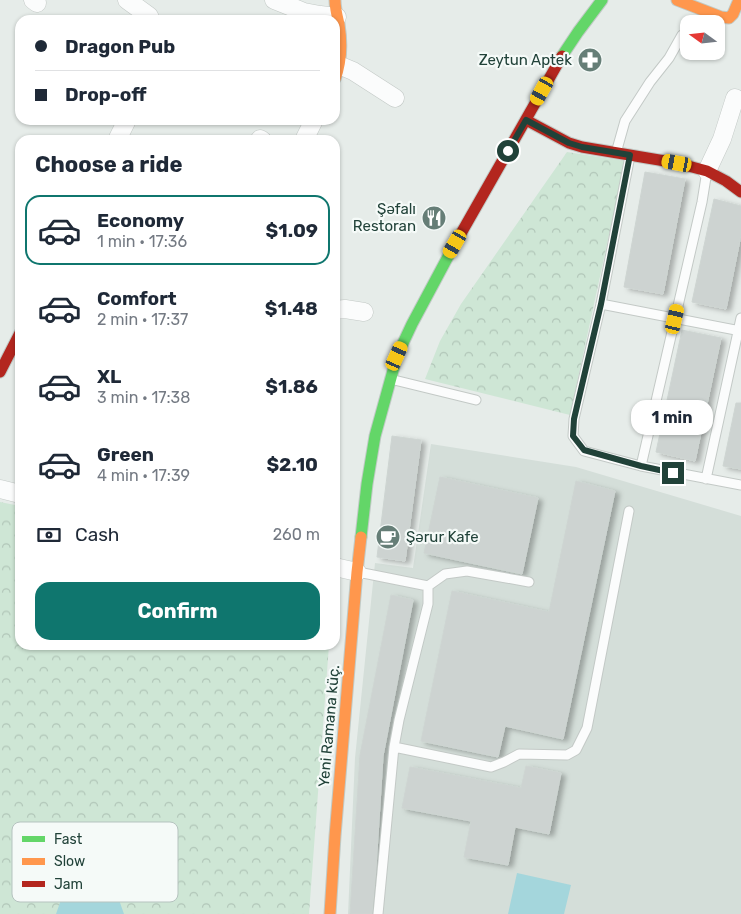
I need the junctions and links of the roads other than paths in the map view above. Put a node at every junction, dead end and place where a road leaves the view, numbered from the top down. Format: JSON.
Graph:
{"nodes":[{"id":1,"x":127,"y":0,"type":"edge"},
{"id":2,"x":274,"y":0,"type":"edge"},
{"id":3,"x":602,"y":0,"type":"edge"},
{"id":4,"x":677,"y":0,"type":"edge"},
{"id":5,"x":739,"y":0,"type":"edge"},
{"id":6,"x":336,"y":9,"type":"edge"},
{"id":7,"x":148,"y":15,"type":"edge"},
{"id":8,"x":316,"y":15,"type":"edge"},
{"id":9,"x":322,"y":15,"type":"edge"},
{"id":10,"x":340,"y":31,"type":"edge"},
{"id":11,"x":680,"y":39,"type":"edge"},
{"id":12,"x":340,"y":60,"type":"edge"},
{"id":13,"x":340,"y":72,"type":"edge"},
{"id":14,"x":395,"y":98,"type":"dead end"},
{"id":15,"x":735,"y":98,"type":"dead end"},
{"id":16,"x":526,"y":120,"type":"junction"},
{"id":17,"x":616,"y":153,"type":"junction"},
{"id":18,"x":630,"y":155,"type":"junction"},
{"id":19,"x":707,"y":171,"type":"junction"},
{"id":20,"x":741,"y":192,"type":"edge"},
{"id":21,"x":601,"y":304,"type":"junction"},
{"id":22,"x":340,"y":310,"type":"edge"},
{"id":23,"x":364,"y":312,"type":"dead end"},
{"id":24,"x":741,"y":318,"type":"edge"},
{"id":25,"x":675,"y":319,"type":"junction"},
{"id":26,"x":739,"y":331,"type":"edge"},
{"id":27,"x":15,"y":343,"type":"edge"},
{"id":28,"x":0,"y":372,"type":"edge"},
{"id":29,"x":390,"y":379,"type":"junction"},
{"id":30,"x":476,"y":400,"type":"dead end"},
{"id":31,"x":641,"y":466,"type":"junction"},
{"id":32,"x":706,"y":479,"type":"junction"},
{"id":33,"x":741,"y":485,"type":"edge"},
{"id":34,"x":0,"y":489,"type":"edge"},
{"id":35,"x":15,"y":493,"type":"edge"},
{"id":36,"x":629,"y":511,"type":"dead end"},
{"id":37,"x":340,"y":567,"type":"edge"},
{"id":38,"x":357,"y":572,"type":"junction"},
{"id":39,"x":529,"y":582,"type":"dead end"},
{"id":40,"x":428,"y":586,"type":"junction"},
{"id":41,"x":394,"y":747,"type":"junction"},
{"id":42,"x":330,"y":914,"type":"edge"},
{"id":43,"x":378,"y":914,"type":"edge"}],
"edges":[{"from":1,"to":7,"type":"street"},
{"from":2,"to":8,"type":"street"},
{"from":3,"to":16,"type":"street","name":"Yeni Ramana küç."},
{"from":4,"to":5,"type":"street"},
{"from":6,"to":9,"type":"street"},
{"from":10,"to":12,"type":"street"},
{"from":11,"to":17,"type":"lane"},
{"from":13,"to":14,"type":"street"},
{"from":15,"to":19,"type":"street"},
{"from":16,"to":17,"type":"street"},
{"from":16,"to":29,"type":"street","name":"Yeni Ramana küç."},
{"from":17,"to":18,"type":"street"},
{"from":18,"to":19,"type":"street"},
{"from":18,"to":21,"type":"lane"},
{"from":19,"to":20,"type":"street"},
{"from":19,"to":25,"type":"lane"},
{"from":21,"to":25,"type":"lane"},
{"from":21,"to":31,"type":"lane"},
{"from":22,"to":23,"type":"street"},
{"from":24,"to":26,"type":"lane"},
{"from":25,"to":26,"type":"lane"},
{"from":25,"to":31,"type":"lane"},
{"from":26,"to":32,"type":"lane"},
{"from":27,"to":28,"type":"street"},
{"from":29,"to":30,"type":"lane"},
{"from":29,"to":38,"type":"street","name":"Yeni Ramana küç."},
{"from":31,"to":32,"type":"lane"},
{"from":32,"to":33,"type":"lane"},
{"from":34,"to":35,"type":"street"},
{"from":36,"to":41,"type":"lane"},
{"from":37,"to":38,"type":"street"},
{"from":38,"to":40,"type":"lane"},
{"from":38,"to":42,"type":"street","name":"Yeni Ramana küç."},
{"from":39,"to":40,"type":"lane"},
{"from":40,"to":41,"type":"lane"},
{"from":41,"to":43,"type":"lane"}]}
